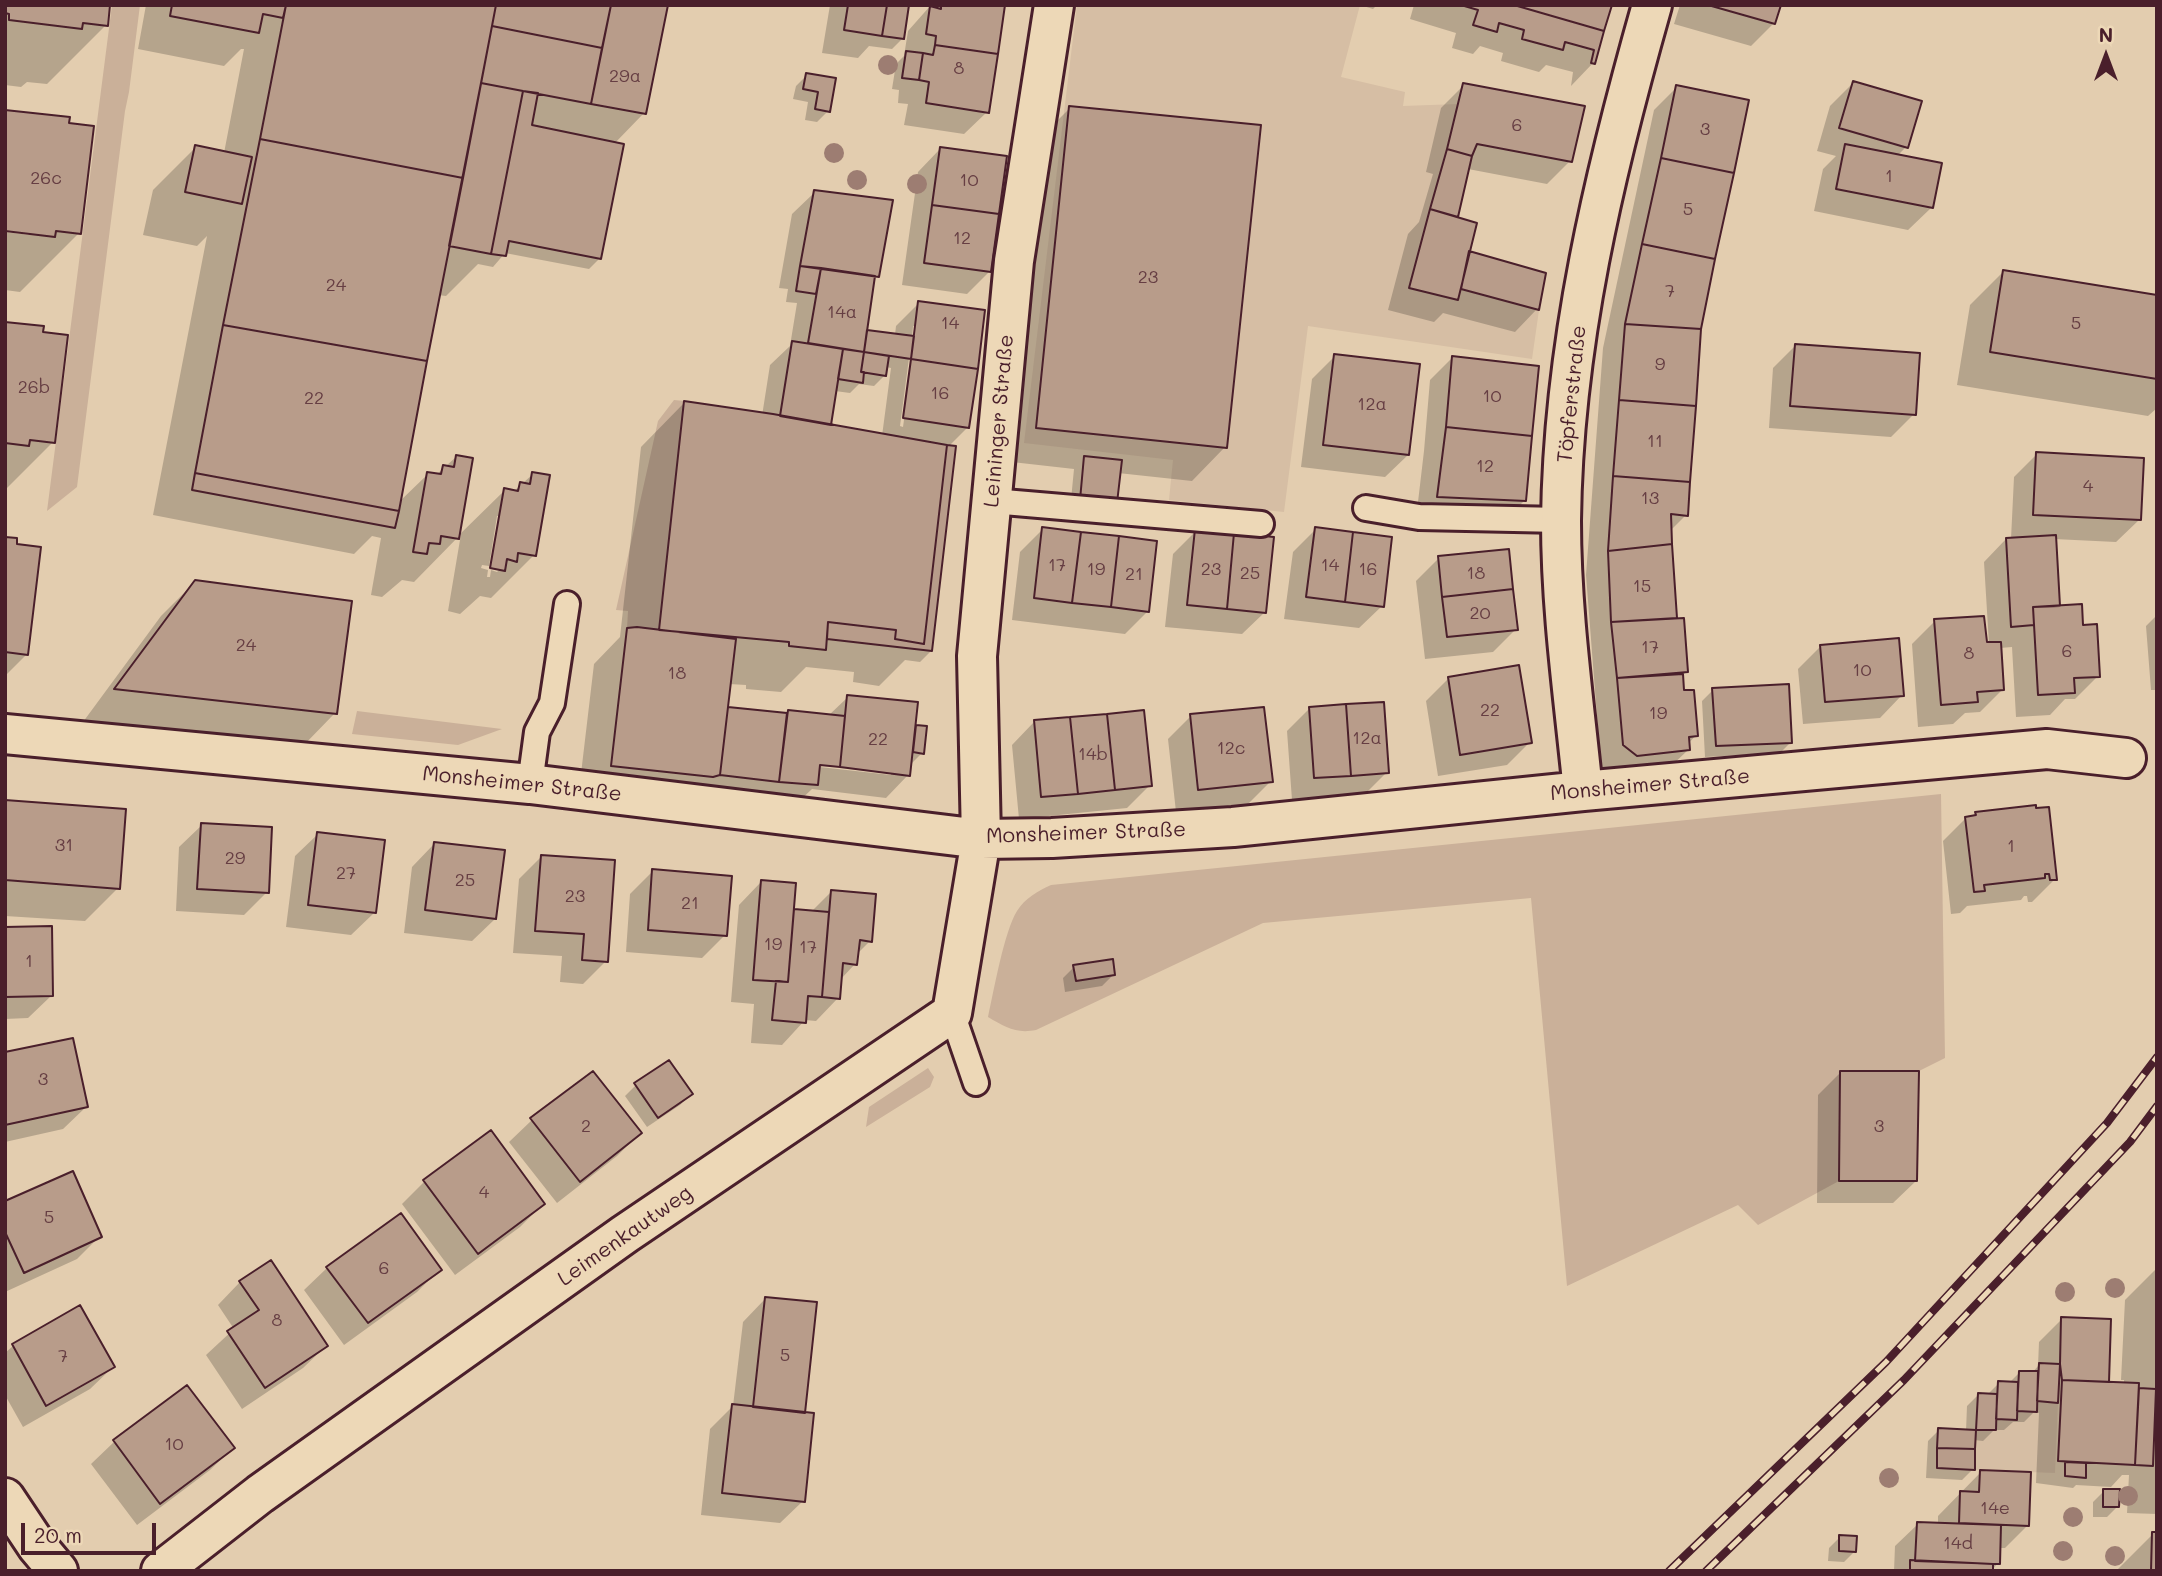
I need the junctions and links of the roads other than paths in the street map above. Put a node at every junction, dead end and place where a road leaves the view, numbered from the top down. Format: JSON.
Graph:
{"nodes":[{"id":1,"x":1054,"y":5,"type":"edge"},
{"id":2,"x":1652,"y":5,"type":"edge"},
{"id":3,"x":992,"y":501,"type":"junction"},
{"id":4,"x":1366,"y":508,"type":"dead end"},
{"id":5,"x":1561,"y":520,"type":"junction"},
{"id":6,"x":1261,"y":524,"type":"dead end"},
{"id":7,"x":567,"y":604,"type":"dead end"},
{"id":8,"x":5,"y":734,"type":"edge"},
{"id":9,"x":2126,"y":758,"type":"dead end"},
{"id":10,"x":530,"y":784,"type":"junction"},
{"id":11,"x":1583,"y":791,"type":"junction"},
{"id":12,"x":981,"y":839,"type":"junction"},
{"id":13,"x":952,"y":1013,"type":"junction"},
{"id":14,"x":976,"y":1083,"type":"dead end"},
{"id":15,"x":5,"y":1498,"type":"edge"},
{"id":16,"x":58,"y":1571,"type":"edge"},
{"id":17,"x":161,"y":1571,"type":"edge"}],
"edges":[{"from":1,"to":3,"type":"street","name":"Leininger Straße"},
{"from":2,"to":5,"type":"street","name":"Töpferstraße"},
{"from":3,"to":6,"type":"lane"},
{"from":3,"to":12,"type":"street","name":"Leininger Straße"},
{"from":4,"to":5,"type":"lane"},
{"from":5,"to":11,"type":"street","name":"Töpferstraße"},
{"from":7,"to":10,"type":"lane"},
{"from":8,"to":10,"type":"street","name":"Monsheimer Straße"},
{"from":9,"to":11,"type":"street","name":"Monsheimer Straße"},
{"from":10,"to":12,"type":"street","name":"Monsheimer Straße"},
{"from":11,"to":12,"type":"street","name":"Monsheimer Straße"},
{"from":12,"to":13,"type":"street"},
{"from":13,"to":14,"type":"lane"},
{"from":13,"to":17,"type":"street","name":"Leimenkautweg"},
{"from":15,"to":16,"type":"street"}]}
